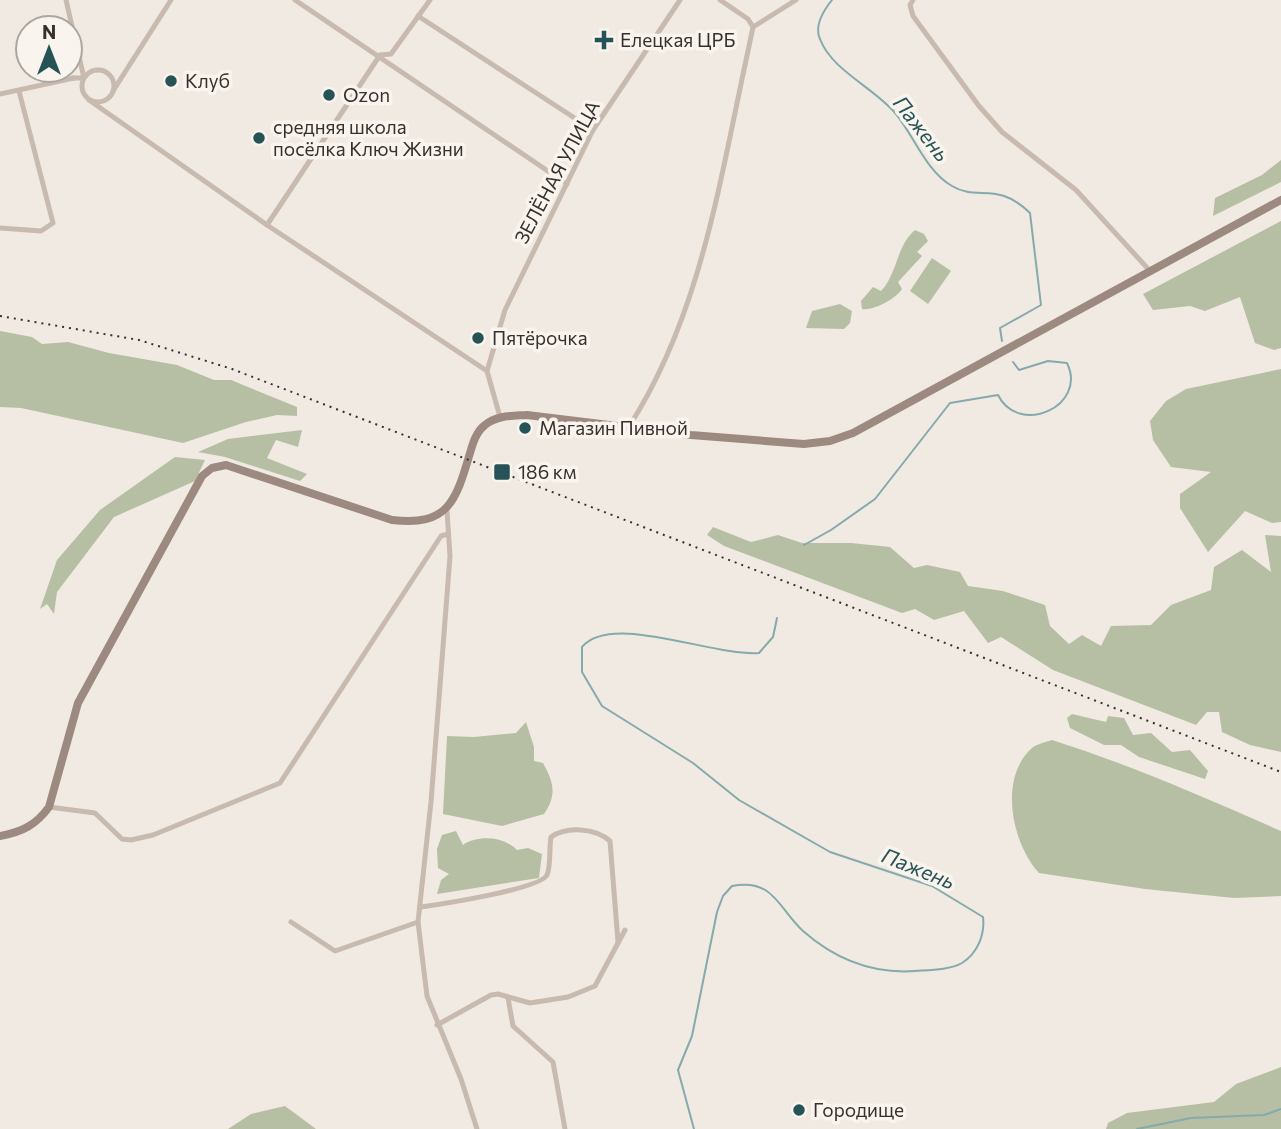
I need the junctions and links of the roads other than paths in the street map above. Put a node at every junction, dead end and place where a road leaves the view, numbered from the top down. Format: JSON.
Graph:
{"nodes":[{"id":1,"x":171,"y":0,"type":"edge"},
{"id":2,"x":295,"y":0,"type":"edge"},
{"id":3,"x":429,"y":0,"type":"edge"},
{"id":4,"x":680,"y":0,"type":"edge"},
{"id":5,"x":720,"y":0,"type":"edge"},
{"id":6,"x":796,"y":0,"type":"edge"},
{"id":7,"x":913,"y":0,"type":"edge"},
{"id":8,"x":418,"y":16,"type":"junction"},
{"id":9,"x":753,"y":27,"type":"junction"},
{"id":10,"x":380,"y":55,"type":"junction"},
{"id":11,"x":125,"y":71,"type":"junction"},
{"id":12,"x":106,"y":73,"type":"junction"},
{"id":13,"x":84,"y":80,"type":"edge"},
{"id":14,"x":48,"y":84,"type":"edge"},
{"id":15,"x":84,"y":84,"type":"edge"},
{"id":16,"x":19,"y":91,"type":"junction"},
{"id":17,"x":112,"y":93,"type":"junction"},
{"id":18,"x":0,"y":94,"type":"edge"},
{"id":19,"x":89,"y":100,"type":"junction"},
{"id":20,"x":112,"y":116,"type":"junction"},
{"id":21,"x":593,"y":130,"type":"junction"},
{"id":22,"x":567,"y":184,"type":"junction"},
{"id":23,"x":1281,"y":200,"type":"edge"},
{"id":24,"x":267,"y":225,"type":"junction"},
{"id":25,"x":0,"y":228,"type":"edge"},
{"id":26,"x":1150,"y":271,"type":"junction"},
{"id":27,"x":487,"y":371,"type":"junction"},
{"id":28,"x":499,"y":417,"type":"junction"},
{"id":29,"x":628,"y":428,"type":"junction"},
{"id":30,"x":447,"y":510,"type":"junction"},
{"id":31,"x":448,"y":534,"type":"junction"},
{"id":32,"x":49,"y":807,"type":"junction"},
{"id":33,"x":0,"y":836,"type":"edge"},
{"id":34,"x":421,"y":907,"type":"junction"},
{"id":35,"x":291,"y":922,"type":"dead end"},
{"id":36,"x":418,"y":922,"type":"junction"},
{"id":37,"x":625,"y":930,"type":"dead end"},
{"id":38,"x":618,"y":942,"type":"junction"},
{"id":39,"x":508,"y":998,"type":"junction"},
{"id":40,"x":437,"y":1026,"type":"junction"},
{"id":41,"x":477,"y":1129,"type":"edge"},
{"id":42,"x":565,"y":1129,"type":"edge"}],
"edges":[{"from":1,"to":11,"type":"street"},
{"from":2,"to":10,"type":"street"},
{"from":3,"to":8,"type":"street"},
{"from":4,"to":21,"type":"street","name":"ЗЕЛЁНАЯ УЛИЦА"},
{"from":5,"to":9,"type":"street"},
{"from":6,"to":9,"type":"street"},
{"from":7,"to":26,"type":"street"},
{"from":8,"to":10,"type":"street"},
{"from":8,"to":21,"type":"street"},
{"from":9,"to":29,"type":"street"},
{"from":10,"to":22,"type":"street"},
{"from":10,"to":24,"type":"street"},
{"from":11,"to":12,"type":"street"},
{"from":11,"to":17,"type":"street"},
{"from":12,"to":13,"type":"street"},
{"from":12,"to":17,"type":"street"},
{"from":14,"to":16,"type":"street"},
{"from":15,"to":19,"type":"street"},
{"from":16,"to":18,"type":"street"},
{"from":16,"to":25,"type":"street"},
{"from":17,"to":19,"type":"street"},
{"from":17,"to":20,"type":"street"},
{"from":19,"to":20,"type":"street"},
{"from":20,"to":24,"type":"street"},
{"from":21,"to":22,"type":"street","name":"ЗЕЛЁНАЯ УЛИЦА"},
{"from":22,"to":27,"type":"street","name":"ЗЕЛЁНАЯ УЛИЦА"},
{"from":23,"to":26,"type":"street"},
{"from":24,"to":27,"type":"street"},
{"from":26,"to":29,"type":"street"},
{"from":27,"to":28,"type":"street"},
{"from":28,"to":29,"type":"street"},
{"from":28,"to":30,"type":"street"},
{"from":30,"to":31,"type":"street"},
{"from":30,"to":32,"type":"street"},
{"from":31,"to":32,"type":"street"},
{"from":31,"to":34,"type":"street"},
{"from":32,"to":33,"type":"street"},
{"from":34,"to":36,"type":"street"},
{"from":34,"to":38,"type":"street"},
{"from":35,"to":36,"type":"street"},
{"from":36,"to":40,"type":"street"},
{"from":37,"to":38,"type":"street"},
{"from":38,"to":39,"type":"street"},
{"from":39,"to":40,"type":"street"},
{"from":39,"to":42,"type":"street"},
{"from":40,"to":41,"type":"street"}]}
